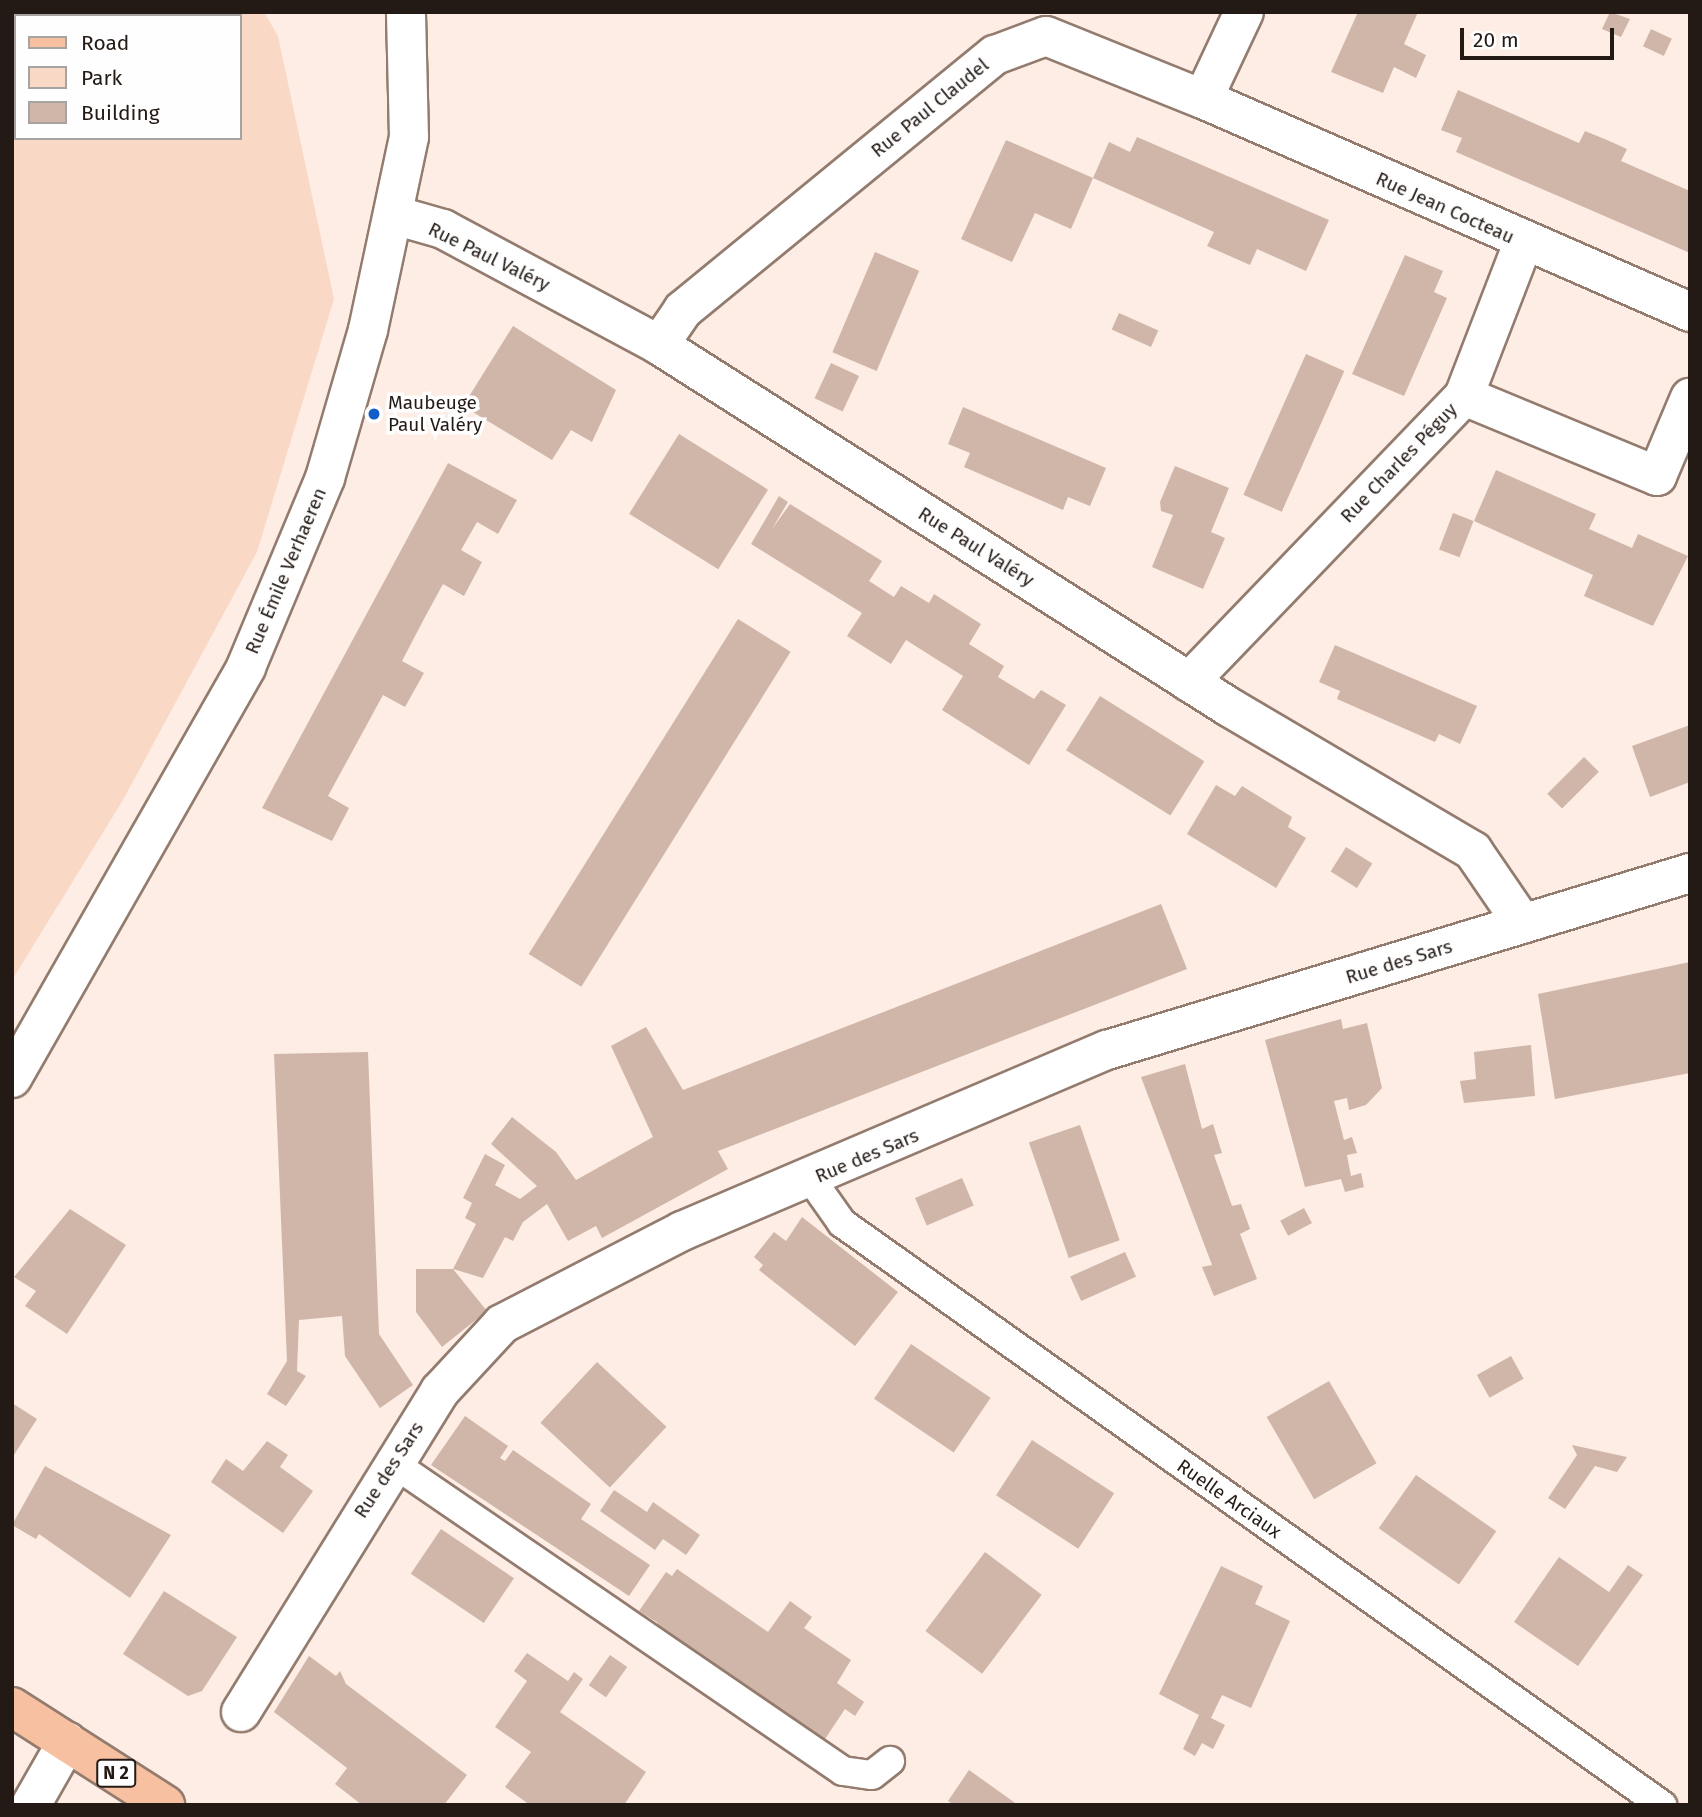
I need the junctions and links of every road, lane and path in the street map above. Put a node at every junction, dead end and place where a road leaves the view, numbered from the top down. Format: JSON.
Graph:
{"nodes":[{"id":1,"x":406,"y":12,"type":"edge"},
{"id":2,"x":1244,"y":12,"type":"edge"},
{"id":3,"x":1203,"y":99,"type":"junction"},
{"id":4,"x":394,"y":215,"type":"junction"},
{"id":5,"x":1523,"y":243,"type":"junction"},
{"id":6,"x":1690,"y":312,"type":"edge"},
{"id":7,"x":659,"y":345,"type":"junction"},
{"id":8,"x":1464,"y":396,"type":"junction"},
{"id":9,"x":1690,"y":398,"type":"edge"},
{"id":10,"x":1189,"y":682,"type":"junction"},
{"id":11,"x":1690,"y":873,"type":"edge"},
{"id":12,"x":1523,"y":924,"type":"junction"},
{"id":13,"x":12,"y":1078,"type":"edge"},
{"id":14,"x":811,"y":1179,"type":"junction"},
{"id":15,"x":393,"y":1463,"type":"junction"},
{"id":16,"x":12,"y":1707,"type":"edge"},
{"id":17,"x":241,"y":1712,"type":"dead end"},
{"id":18,"x":67,"y":1742,"type":"junction"},
{"id":19,"x":890,"y":1761,"type":"dead end"},
{"id":20,"x":31,"y":1805,"type":"edge"},
{"id":21,"x":165,"y":1805,"type":"edge"},
{"id":22,"x":1662,"y":1805,"type":"edge"}],
"edges":[{"from":1,"to":4,"type":"street","name":"Rue Émile Verhaeren"},
{"from":2,"to":3,"type":"street"},
{"from":3,"to":5,"type":"street","name":"Rue Jean Cocteau"},
{"from":3,"to":7,"type":"street","name":"Rue Paul Claudel"},
{"from":4,"to":7,"type":"street","name":"Rue Paul Valéry"},
{"from":4,"to":13,"type":"street","name":"Rue Émile Verhaeren"},
{"from":5,"to":6,"type":"street","name":"Rue Jean Cocteau"},
{"from":5,"to":8,"type":"street"},
{"from":7,"to":10,"type":"street","name":"Rue Paul Valéry"},
{"from":8,"to":9,"type":"street","name":"Rue Charles Péguy"},
{"from":8,"to":10,"type":"street","name":"Rue Charles Péguy"},
{"from":10,"to":12,"type":"street","name":"Rue Paul Valéry"},
{"from":11,"to":12,"type":"street","name":"Rue des Sars"},
{"from":12,"to":14,"type":"street","name":"Rue des Sars"},
{"from":14,"to":15,"type":"street","name":"Rue des Sars"},
{"from":14,"to":22,"type":"lane","name":"Ruelle Arciaux"},
{"from":15,"to":17,"type":"street","name":"Rue des Sars"},
{"from":15,"to":19,"type":"lane"},
{"from":16,"to":18,"type":"main road","number":"N 2"},
{"from":18,"to":20,"type":"street"},
{"from":18,"to":21,"type":"main road","number":"N 2"}]}
